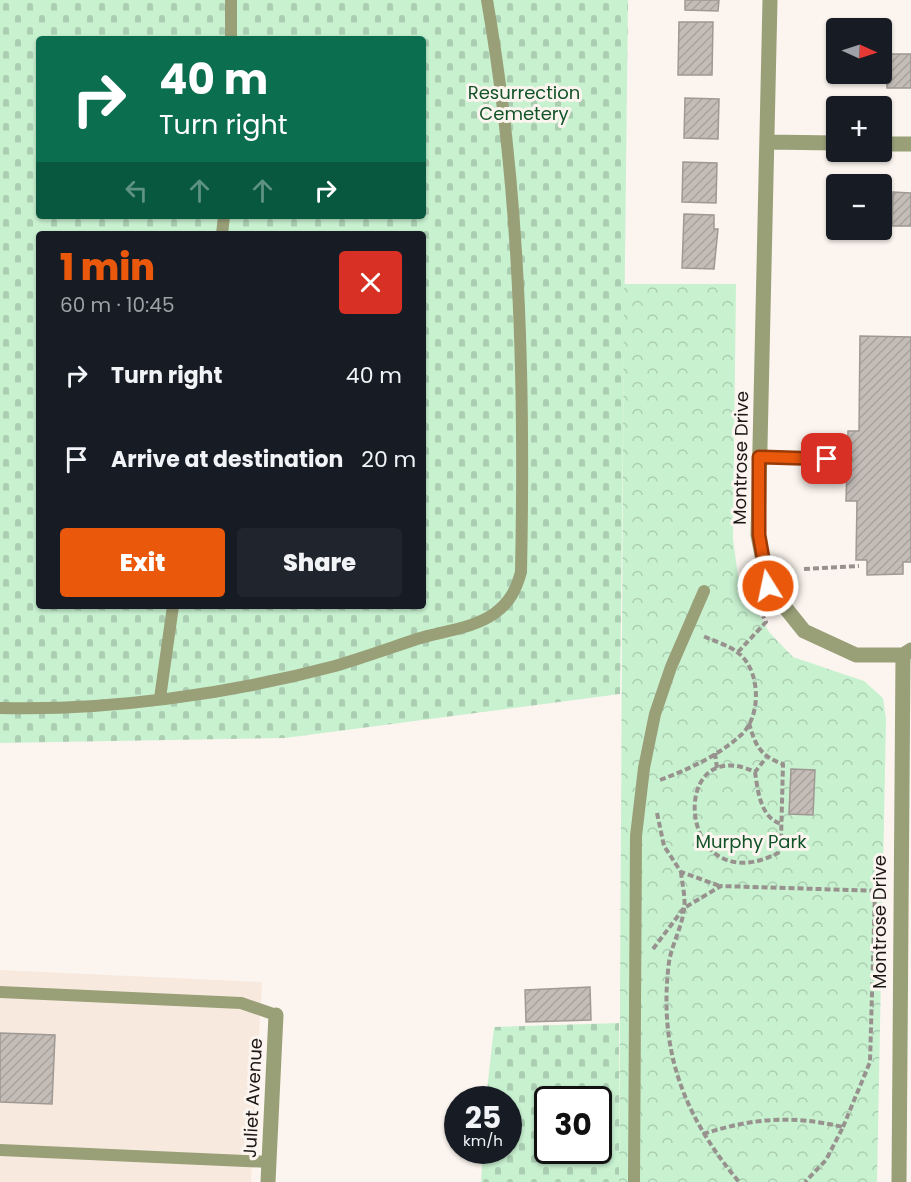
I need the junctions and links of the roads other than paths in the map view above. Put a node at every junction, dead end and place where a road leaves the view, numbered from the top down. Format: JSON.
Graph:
{"nodes":[{"id":1,"x":231,"y":0,"type":"edge"},
{"id":2,"x":487,"y":0,"type":"edge"},
{"id":3,"x":770,"y":0,"type":"edge"},
{"id":4,"x":231,"y":36,"type":"edge"},
{"id":5,"x":767,"y":142,"type":"junction"},
{"id":6,"x":826,"y":143,"type":"edge"},
{"id":7,"x":892,"y":144,"type":"edge"},
{"id":8,"x":911,"y":144,"type":"edge"},
{"id":9,"x":759,"y":457,"type":"junction"},
{"id":10,"x":847,"y":459,"type":"dead end"},
{"id":11,"x":704,"y":591,"type":"dead end"},
{"id":12,"x":173,"y":609,"type":"edge"},
{"id":13,"x":907,"y":652,"type":"edge"},
{"id":14,"x":160,"y":698,"type":"junction"},
{"id":15,"x":0,"y":708,"type":"edge"},
{"id":16,"x":0,"y":992,"type":"edge"},
{"id":17,"x":276,"y":1015,"type":"joint"},
{"id":18,"x":0,"y":1150,"type":"edge"},
{"id":19,"x":269,"y":1162,"type":"junction"},
{"id":20,"x":268,"y":1182,"type":"edge"},
{"id":21,"x":634,"y":1182,"type":"edge"},
{"id":22,"x":899,"y":1182,"type":"edge"}],
"edges":[{"from":1,"to":4,"type":"lane"},
{"from":2,"to":14,"type":"lane"},
{"from":3,"to":5,"type":"street","name":"Montrose Drive"},
{"from":5,"to":6,"type":"street"},
{"from":5,"to":9,"type":"street","name":"Montrose Drive"},
{"from":7,"to":8,"type":"street"},
{"from":9,"to":10,"type":"lane"},
{"from":9,"to":13,"type":"street","name":"Montrose Drive"},
{"from":11,"to":21,"type":"lane"},
{"from":12,"to":14,"type":"lane"},
{"from":13,"to":22,"type":"street","name":"Montrose Drive"},
{"from":14,"to":15,"type":"lane"},
{"from":16,"to":17,"type":"lane"},
{"from":17,"to":19,"type":"street","name":"Juliet Avenue"},
{"from":18,"to":19,"type":"lane"},
{"from":19,"to":20,"type":"street","name":"Juliet Avenue"}]}
